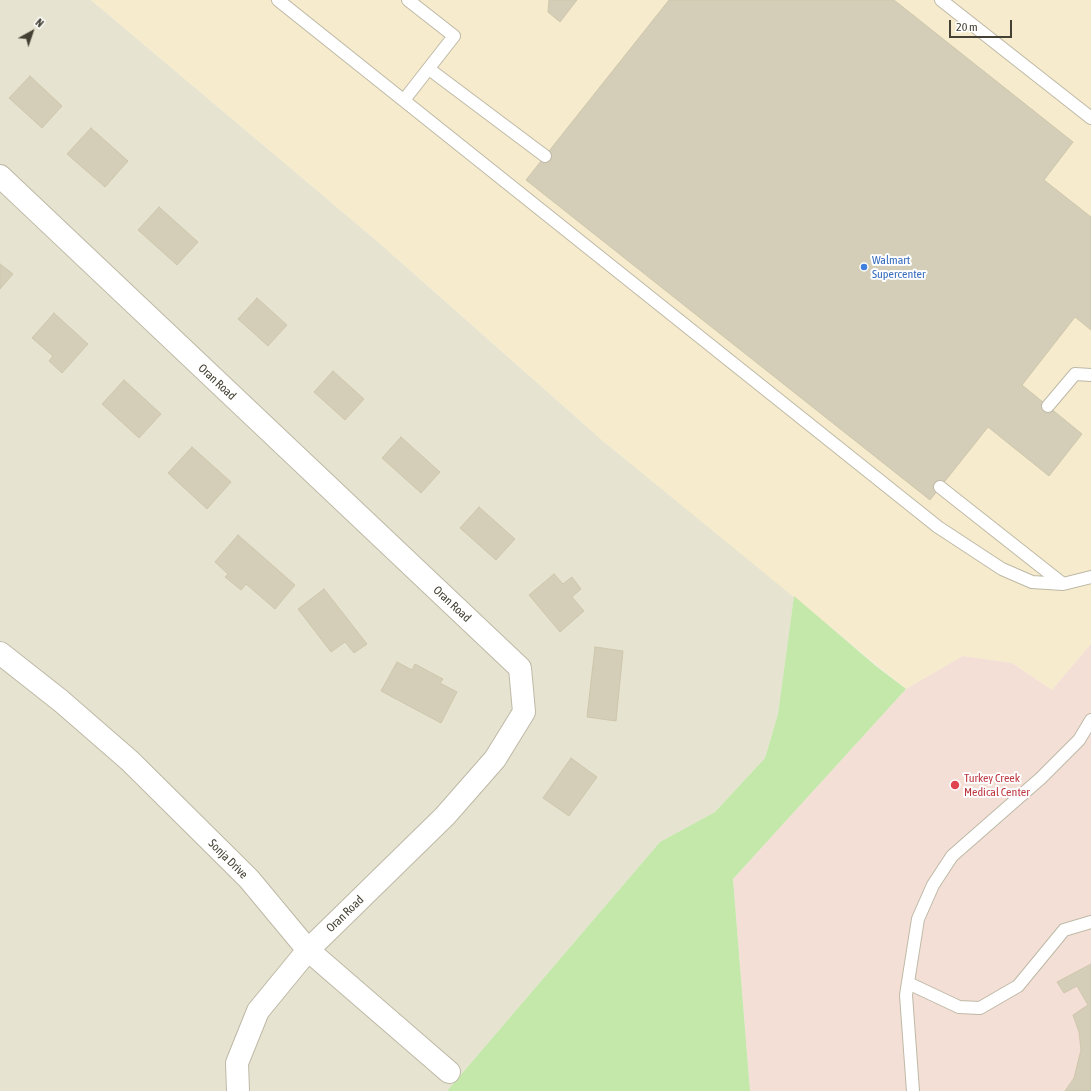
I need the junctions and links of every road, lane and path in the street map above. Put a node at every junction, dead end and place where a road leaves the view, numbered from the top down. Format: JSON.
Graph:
{"nodes":[{"id":1,"x":278,"y":0,"type":"edge"},
{"id":2,"x":408,"y":0,"type":"edge"},
{"id":3,"x":941,"y":0,"type":"edge"},
{"id":4,"x":429,"y":69,"type":"junction"},
{"id":5,"x":404,"y":100,"type":"junction"},
{"id":6,"x":1091,"y":118,"type":"edge"},
{"id":7,"x":545,"y":156,"type":"dead end"},
{"id":8,"x":0,"y":176,"type":"edge"},
{"id":9,"x":1091,"y":375,"type":"edge"},
{"id":10,"x":1048,"y":406,"type":"dead end"},
{"id":11,"x":940,"y":487,"type":"dead end"},
{"id":12,"x":1091,"y":577,"type":"edge"},
{"id":13,"x":1063,"y":584,"type":"junction"},
{"id":14,"x":0,"y":653,"type":"edge"},
{"id":15,"x":1091,"y":720,"type":"edge"},
{"id":16,"x":1091,"y":922,"type":"edge"},
{"id":17,"x":308,"y":950,"type":"junction"},
{"id":18,"x":908,"y":983,"type":"junction"},
{"id":19,"x":449,"y":1072,"type":"dead end"},
{"id":20,"x":238,"y":1091,"type":"edge"},
{"id":21,"x":913,"y":1091,"type":"edge"}],
"edges":[{"from":1,"to":5,"type":"lane"},
{"from":2,"to":4,"type":"lane"},
{"from":3,"to":6,"type":"lane"},
{"from":4,"to":5,"type":"lane"},
{"from":4,"to":7,"type":"lane"},
{"from":5,"to":13,"type":"lane"},
{"from":8,"to":17,"type":"street","name":"Oran Road"},
{"from":9,"to":10,"type":"lane"},
{"from":11,"to":13,"type":"lane"},
{"from":12,"to":13,"type":"lane"},
{"from":14,"to":17,"type":"street","name":"Sonja Drive"},
{"from":15,"to":18,"type":"lane"},
{"from":16,"to":18,"type":"lane"},
{"from":17,"to":19,"type":"street","name":"Sonja Drive"},
{"from":17,"to":20,"type":"street","name":"Oran Road"},
{"from":18,"to":21,"type":"lane"}]}
